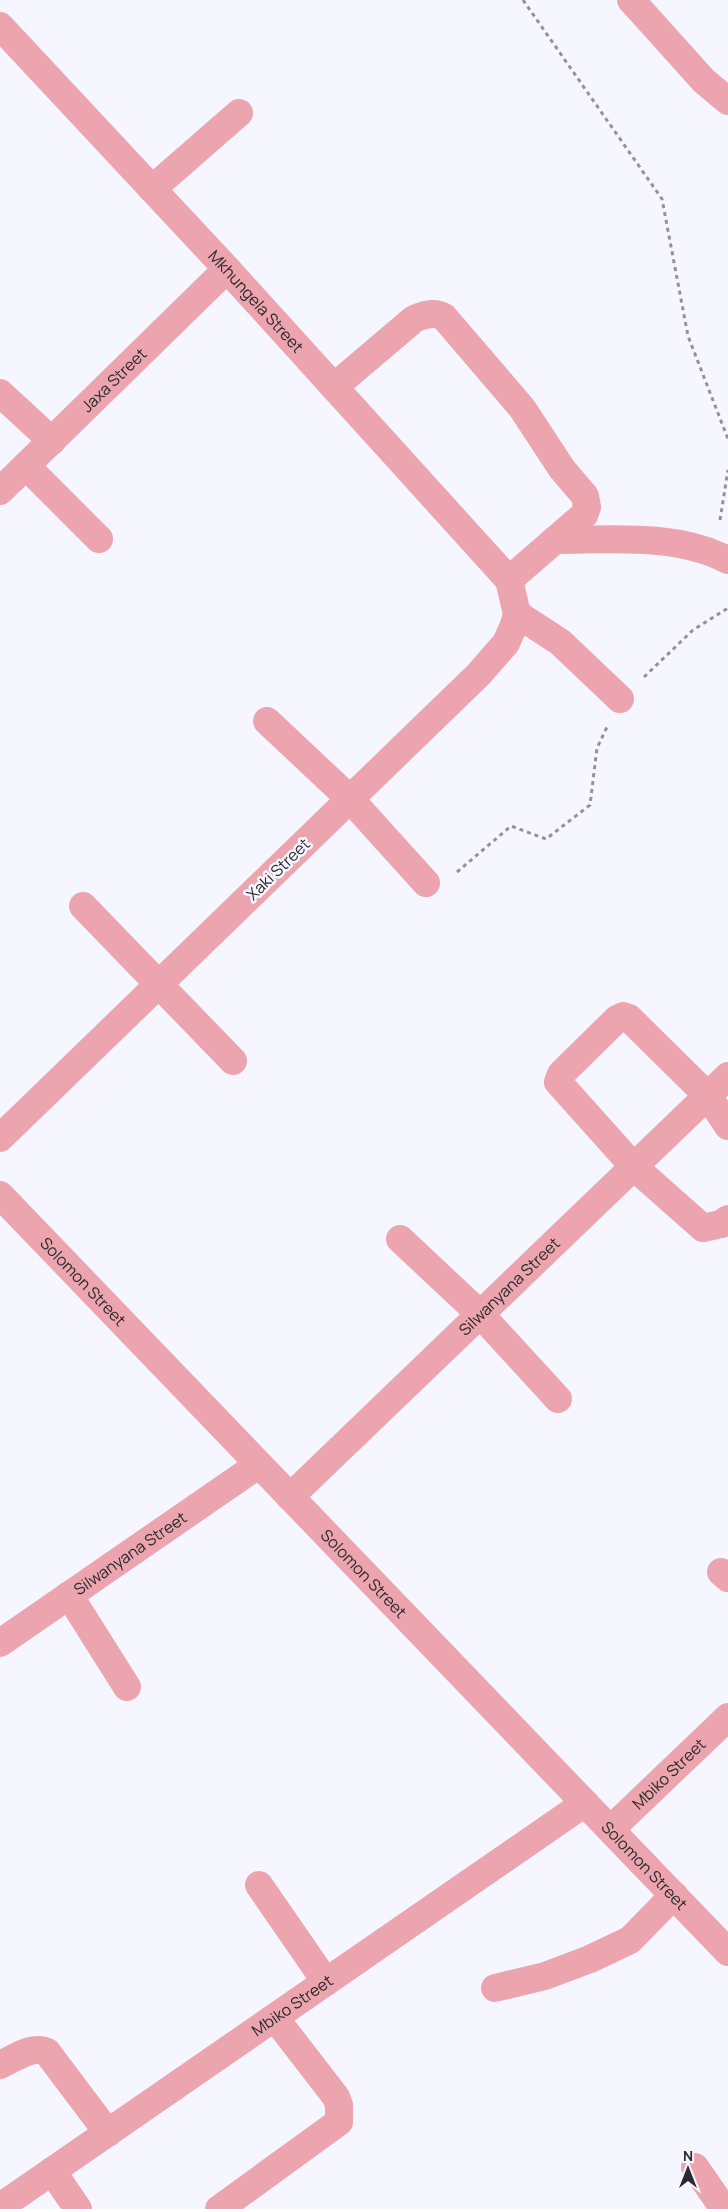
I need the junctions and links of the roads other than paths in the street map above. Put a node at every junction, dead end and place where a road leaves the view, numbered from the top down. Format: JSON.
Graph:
{"nodes":[{"id":1,"x":631,"y":0,"type":"edge"},
{"id":2,"x":0,"y":26,"type":"edge"},
{"id":3,"x":728,"y":101,"type":"edge"},
{"id":4,"x":239,"y":113,"type":"dead end"},
{"id":5,"x":152,"y":189,"type":"junction"},
{"id":6,"x":227,"y":269,"type":"junction"},
{"id":7,"x":334,"y":387,"type":"junction"},
{"id":8,"x":0,"y":393,"type":"edge"},
{"id":9,"x":52,"y":441,"type":"junction"},
{"id":10,"x":26,"y":466,"type":"junction"},
{"id":11,"x":0,"y":492,"type":"edge"},
{"id":12,"x":99,"y":539,"type":"dead end"},
{"id":13,"x":555,"y":540,"type":"junction"},
{"id":14,"x":721,"y":556,"type":"edge"},
{"id":15,"x":509,"y":580,"type":"junction"},
{"id":16,"x":517,"y":614,"type":"junction"},
{"id":17,"x":620,"y":699,"type":"road end"},
{"id":18,"x":267,"y":721,"type":"dead end"},
{"id":19,"x":350,"y":799,"type":"junction"},
{"id":20,"x":426,"y":883,"type":"road end"},
{"id":21,"x":83,"y":906,"type":"dead end"},
{"id":22,"x":159,"y":984,"type":"junction"},
{"id":23,"x":232,"y":1061,"type":"dead end"},
{"id":24,"x":728,"y":1076,"type":"edge"},
{"id":25,"x":708,"y":1096,"type":"junction"},
{"id":26,"x":728,"y":1126,"type":"edge"},
{"id":27,"x":0,"y":1138,"type":"edge"},
{"id":28,"x":634,"y":1167,"type":"junction"},
{"id":29,"x":2,"y":1202,"type":"edge"},
{"id":30,"x":728,"y":1219,"type":"edge"},
{"id":31,"x":400,"y":1239,"type":"dead end"},
{"id":32,"x":480,"y":1314,"type":"junction"},
{"id":33,"x":558,"y":1399,"type":"dead end"},
{"id":34,"x":258,"y":1465,"type":"junction"},
{"id":35,"x":290,"y":1497,"type":"junction"},
{"id":36,"x":69,"y":1595,"type":"junction"},
{"id":37,"x":4,"y":1631,"type":"edge"},
{"id":38,"x":127,"y":1688,"type":"dead end"},
{"id":39,"x":728,"y":1717,"type":"edge"},
{"id":40,"x":585,"y":1803,"type":"junction"},
{"id":41,"x":611,"y":1829,"type":"junction"},
{"id":42,"x":259,"y":1885,"type":"dead end"},
{"id":43,"x":674,"y":1896,"type":"junction"},
{"id":44,"x":728,"y":1952,"type":"edge"},
{"id":45,"x":326,"y":1982,"type":"junction"},
{"id":46,"x":495,"y":1988,"type":"dead end"},
{"id":47,"x":275,"y":2018,"type":"junction"},
{"id":48,"x":0,"y":2064,"type":"edge"},
{"id":49,"x":108,"y":2133,"type":"junction"},
{"id":50,"x":695,"y":2167,"type":"dead end"},
{"id":51,"x":52,"y":2171,"type":"junction"},
{"id":52,"x":0,"y":2207,"type":"edge"},
{"id":53,"x":78,"y":2209,"type":"edge"},
{"id":54,"x":219,"y":2209,"type":"edge"},
{"id":55,"x":724,"y":2209,"type":"edge"}],
"edges":[{"from":1,"to":3,"type":"street"},
{"from":2,"to":5,"type":"street","name":"Mkhungela Street"},
{"from":4,"to":5,"type":"street"},
{"from":5,"to":6,"type":"street","name":"Mkhungela Street"},
{"from":6,"to":7,"type":"street","name":"Mkhungela Street"},
{"from":6,"to":9,"type":"street","name":"Jaxa Street"},
{"from":7,"to":13,"type":"street"},
{"from":7,"to":15,"type":"street","name":"Mkhungela Street"},
{"from":8,"to":9,"type":"street"},
{"from":9,"to":10,"type":"street","name":"Jaxa Street"},
{"from":10,"to":11,"type":"street","name":"Jaxa Street"},
{"from":10,"to":12,"type":"street"},
{"from":13,"to":14,"type":"street"},
{"from":13,"to":15,"type":"street"},
{"from":15,"to":16,"type":"street"},
{"from":16,"to":17,"type":"street"},
{"from":16,"to":19,"type":"street","name":"Xaki Street"},
{"from":18,"to":19,"type":"street"},
{"from":19,"to":20,"type":"street"},
{"from":19,"to":22,"type":"street","name":"Xaki Street"},
{"from":21,"to":22,"type":"street"},
{"from":22,"to":23,"type":"street"},
{"from":22,"to":27,"type":"street","name":"Xaki Street"},
{"from":24,"to":25,"type":"street","name":"Silwanyana Street"},
{"from":25,"to":26,"type":"street"},
{"from":25,"to":28,"type":"street","name":"Silwanyana Street"},
{"from":25,"to":28,"type":"street"},
{"from":28,"to":30,"type":"street"},
{"from":28,"to":32,"type":"street","name":"Silwanyana Street"},
{"from":29,"to":34,"type":"street","name":"Solomon Street"},
{"from":31,"to":32,"type":"street"},
{"from":32,"to":33,"type":"street"},
{"from":32,"to":35,"type":"street","name":"Silwanyana Street"},
{"from":34,"to":35,"type":"street","name":"Solomon Street"},
{"from":34,"to":36,"type":"street","name":"Silwanyana Street"},
{"from":35,"to":40,"type":"street","name":"Solomon Street"},
{"from":36,"to":37,"type":"street","name":"Silwanyana Street"},
{"from":36,"to":38,"type":"street"},
{"from":39,"to":41,"type":"street","name":"Mbiko Street"},
{"from":40,"to":41,"type":"street","name":"Solomon Street"},
{"from":40,"to":45,"type":"street","name":"Mbiko Street"},
{"from":41,"to":43,"type":"street","name":"Solomon Street"},
{"from":42,"to":45,"type":"street"},
{"from":43,"to":44,"type":"street","name":"Solomon Street"},
{"from":43,"to":46,"type":"street"},
{"from":45,"to":47,"type":"street","name":"Mbiko Street"},
{"from":47,"to":49,"type":"street","name":"Mbiko Street"},
{"from":47,"to":54,"type":"street"},
{"from":48,"to":49,"type":"street"},
{"from":49,"to":51,"type":"street","name":"Mbiko Street"},
{"from":50,"to":55,"type":"street"},
{"from":51,"to":52,"type":"street","name":"Mbiko Street"},
{"from":51,"to":53,"type":"street"}]}
